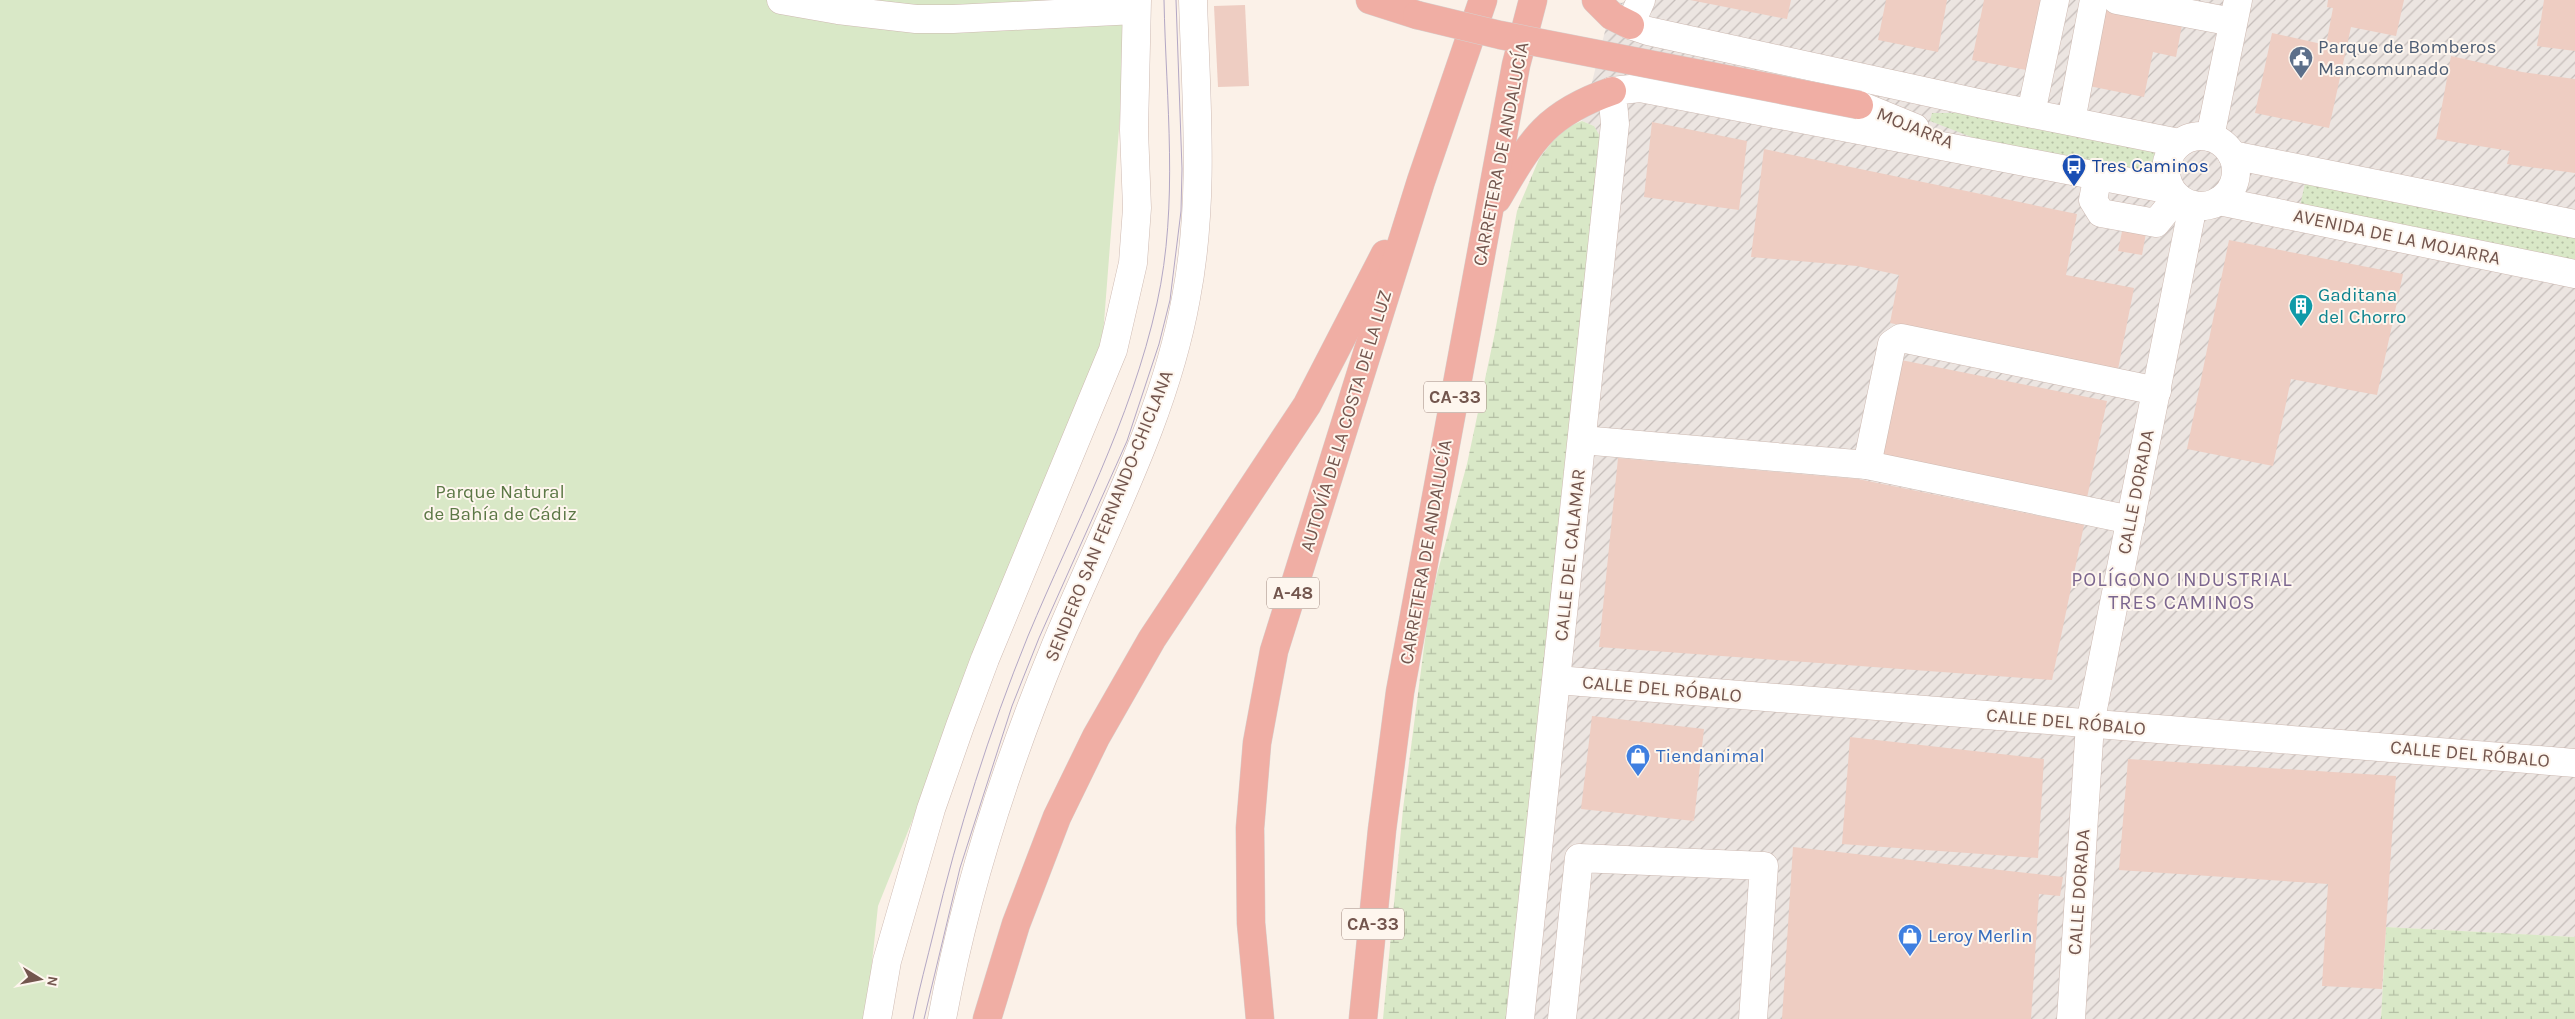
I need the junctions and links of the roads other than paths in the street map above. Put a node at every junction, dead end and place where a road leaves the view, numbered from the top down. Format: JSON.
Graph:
{"nodes":[{"id":1,"x":781,"y":0,"type":"edge"},
{"id":2,"x":1193,"y":0,"type":"edge"},
{"id":3,"x":1370,"y":0,"type":"edge"},
{"id":4,"x":1483,"y":0,"type":"edge"},
{"id":5,"x":1533,"y":0,"type":"edge"},
{"id":6,"x":1596,"y":0,"type":"edge"},
{"id":7,"x":1641,"y":0,"type":"edge"},
{"id":8,"x":2055,"y":0,"type":"edge"},
{"id":9,"x":2094,"y":0,"type":"edge"},
{"id":10,"x":2117,"y":0,"type":"edge"},
{"id":11,"x":1137,"y":5,"type":"edge"},
{"id":12,"x":2236,"y":11,"type":"edge"},
{"id":13,"x":1630,"y":25,"type":"junction"},
{"id":14,"x":1612,"y":90,"type":"junction"},
{"id":15,"x":1978,"y":103,"type":"junction"},
{"id":16,"x":1859,"y":105,"type":"junction"},
{"id":17,"x":2031,"y":113,"type":"junction"},
{"id":18,"x":2071,"y":121,"type":"junction"},
{"id":19,"x":2210,"y":137,"type":"junction"},
{"id":20,"x":2179,"y":143,"type":"junction"},
{"id":21,"x":1970,"y":150,"type":"junction"},
{"id":22,"x":2232,"y":155,"type":"junction"},
{"id":23,"x":2098,"y":175,"type":"junction"},
{"id":24,"x":1421,"y":181,"type":"junction"},
{"id":25,"x":2190,"y":198,"type":"junction"},
{"id":26,"x":1488,"y":216,"type":"junction"},
{"id":27,"x":2575,"y":224,"type":"edge"},
{"id":28,"x":2575,"y":274,"type":"edge"},
{"id":29,"x":2156,"y":391,"type":"junction"},
{"id":30,"x":1582,"y":440,"type":"junction"},
{"id":31,"x":1867,"y":465,"type":"junction"},
{"id":32,"x":2131,"y":520,"type":"junction"},
{"id":33,"x":1557,"y":680,"type":"junction"},
{"id":34,"x":2090,"y":724,"type":"junction"},
{"id":35,"x":2575,"y":763,"type":"edge"},
{"id":36,"x":876,"y":1019,"type":"edge"},
{"id":37,"x":942,"y":1019,"type":"edge"},
{"id":38,"x":987,"y":1019,"type":"edge"},
{"id":39,"x":1260,"y":1019,"type":"edge"},
{"id":40,"x":1363,"y":1019,"type":"edge"},
{"id":41,"x":1520,"y":1019,"type":"edge"},
{"id":42,"x":1562,"y":1019,"type":"edge"},
{"id":43,"x":1753,"y":1019,"type":"edge"},
{"id":44,"x":2071,"y":1019,"type":"edge"}],
"edges":[{"from":1,"to":11,"type":"street"},
{"from":2,"to":37,"type":"street","name":"SENDERO SAN FERNANDO-CHICLANA"},
{"from":3,"to":16,"type":"highway","bridge":true},
{"from":4,"to":24,"type":"highway"},
{"from":5,"to":26,"type":"highway","name":"CARRETERA DE ANDALUCÍA","number":"CA-33"},
{"from":6,"to":13,"type":"highway"},
{"from":7,"to":13,"type":"street"},
{"from":8,"to":17,"type":"street"},
{"from":9,"to":18,"type":"street"},
{"from":10,"to":12,"type":"street"},
{"from":11,"to":36,"type":"street"},
{"from":12,"to":19,"type":"street"},
{"from":13,"to":15,"type":"street"},
{"from":14,"to":21,"type":"street"},
{"from":14,"to":26,"type":"highway"},
{"from":14,"to":30,"type":"street","name":"CALLE DEL CALAMAR"},
{"from":15,"to":16,"type":"street","name":"MOJARRA"},
{"from":15,"to":17,"type":"street"},
{"from":16,"to":21,"type":"street","name":"MOJARRA"},
{"from":17,"to":18,"type":"street"},
{"from":18,"to":20,"type":"street"},
{"from":19,"to":20,"type":"street"},
{"from":19,"to":22,"type":"street"},
{"from":20,"to":25,"type":"street"},
{"from":21,"to":23,"type":"street","name":"AVENIDA DE LA MOJARRA"},
{"from":22,"to":25,"type":"street"},
{"from":22,"to":27,"type":"street"},
{"from":23,"to":25,"type":"street","name":"AVENIDA DE LA MOJARRA"},
{"from":23,"to":25,"type":"street"},
{"from":24,"to":38,"type":"highway"},
{"from":24,"to":39,"type":"highway","name":"AUTOVÍA DE LA COSTA DE LA LUZ","number":"A-48"},
{"from":25,"to":28,"type":"street","name":"AVENIDA DE LA MOJARRA"},
{"from":25,"to":29,"type":"street","name":"CALLE DORADA"},
{"from":26,"to":40,"type":"highway","name":"CARRETERA DE ANDALUCÍA","number":"CA-33"},
{"from":29,"to":31,"type":"street"},
{"from":29,"to":32,"type":"street","name":"CALLE DORADA"},
{"from":30,"to":31,"type":"street"},
{"from":30,"to":33,"type":"street","name":"CALLE DEL CALAMAR"},
{"from":31,"to":32,"type":"street"},
{"from":32,"to":34,"type":"street","name":"CALLE DORADA"},
{"from":33,"to":34,"type":"street","name":"CALLE DEL RÓBALO"},
{"from":33,"to":41,"type":"street","name":"CALLE DEL CALAMAR"},
{"from":34,"to":35,"type":"street","name":"CALLE DEL RÓBALO"},
{"from":34,"to":44,"type":"street","name":"CALLE DORADA"},
{"from":42,"to":43,"type":"street"}]}
